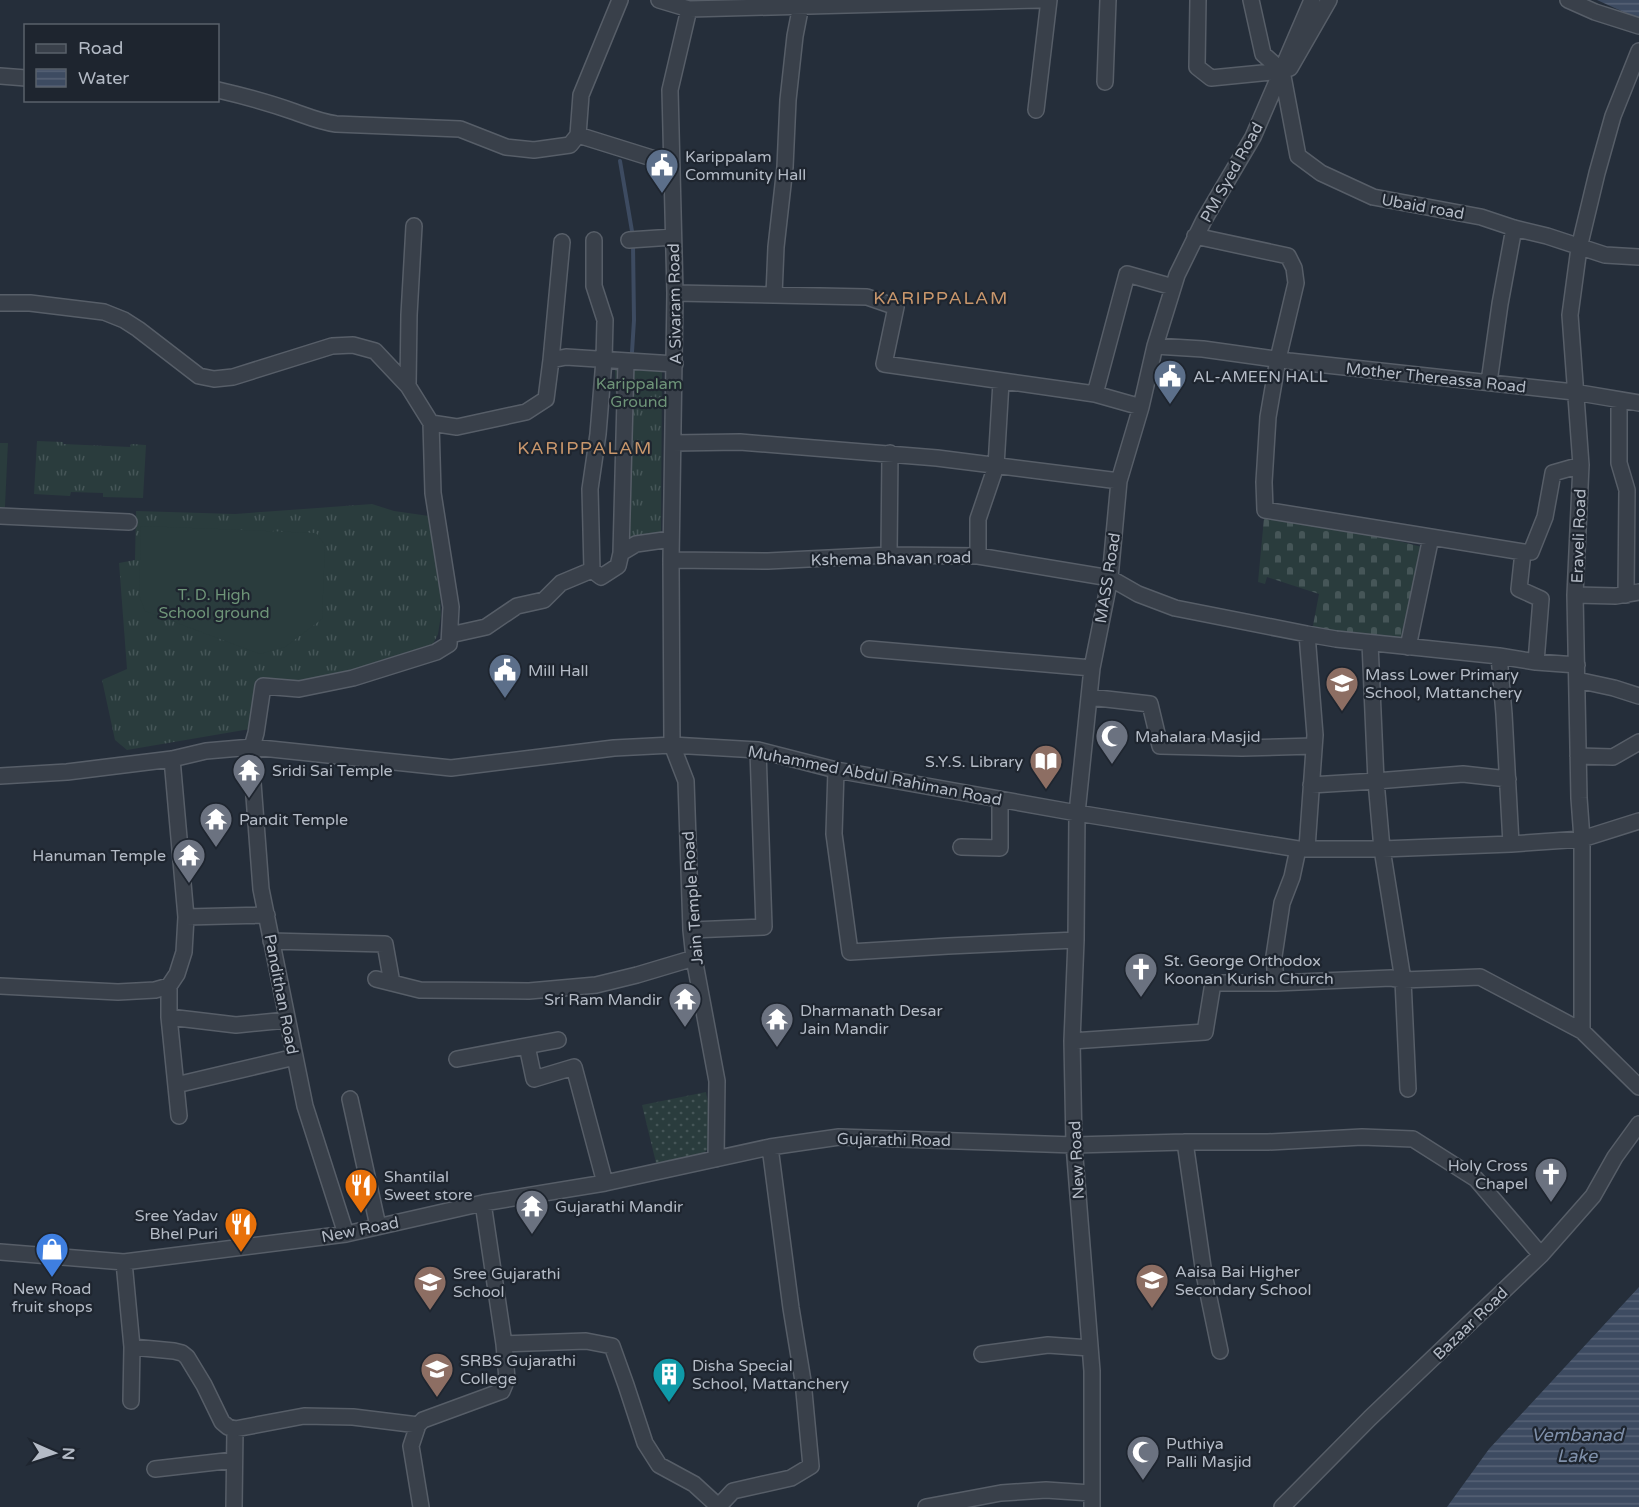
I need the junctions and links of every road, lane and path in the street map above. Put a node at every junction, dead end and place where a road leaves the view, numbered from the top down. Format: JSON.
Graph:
{"nodes":[{"id":1,"x":620,"y":0,"type":"edge"},
{"id":2,"x":659,"y":0,"type":"edge"},
{"id":3,"x":1039,"y":0,"type":"edge"},
{"id":4,"x":1048,"y":0,"type":"edge"},
{"id":5,"x":1108,"y":0,"type":"edge"},
{"id":6,"x":1198,"y":0,"type":"edge"},
{"id":7,"x":1251,"y":0,"type":"edge"},
{"id":8,"x":1312,"y":0,"type":"edge"},
{"id":9,"x":1329,"y":0,"type":"edge"},
{"id":10,"x":1568,"y":0,"type":"edge"},
{"id":11,"x":895,"y":1,"type":"edge"},
{"id":12,"x":802,"y":2,"type":"edge"},
{"id":13,"x":688,"y":9,"type":"junction"},
{"id":14,"x":1639,"y":27,"type":"edge"},
{"id":15,"x":1639,"y":51,"type":"edge"},
{"id":16,"x":1282,"y":71,"type":"junction"},
{"id":17,"x":0,"y":76,"type":"edge"},
{"id":18,"x":24,"y":78,"type":"edge"},
{"id":19,"x":1105,"y":82,"type":"dead end"},
{"id":20,"x":1624,"y":88,"type":"junction"},
{"id":21,"x":219,"y":90,"type":"edge"},
{"id":22,"x":1639,"y":94,"type":"edge"},
{"id":23,"x":1036,"y":110,"type":"dead end"},
{"id":24,"x":578,"y":135,"type":"junction"},
{"id":25,"x":671,"y":164,"type":"junction"},
{"id":26,"x":414,"y":226,"type":"dead end"},
{"id":27,"x":1514,"y":228,"type":"junction"},
{"id":28,"x":1195,"y":236,"type":"junction"},
{"id":29,"x":673,"y":237,"type":"junction"},
{"id":30,"x":594,"y":240,"type":"dead end"},
{"id":31,"x":633,"y":240,"type":"dead end"},
{"id":32,"x":562,"y":242,"type":"dead end"},
{"id":33,"x":1579,"y":248,"type":"junction"},
{"id":34,"x":1639,"y":257,"type":"edge"},
{"id":35,"x":1173,"y":287,"type":"junction"},
{"id":36,"x":675,"y":293,"type":"junction"},
{"id":37,"x":774,"y":295,"type":"junction"},
{"id":38,"x":0,"y":303,"type":"edge"},
{"id":39,"x":1155,"y":346,"type":"junction"},
{"id":40,"x":1278,"y":359,"type":"junction"},
{"id":41,"x":550,"y":360,"type":"junction"},
{"id":42,"x":604,"y":360,"type":"junction"},
{"id":43,"x":626,"y":361,"type":"junction"},
{"id":44,"x":675,"y":364,"type":"junction"},
{"id":45,"x":1001,"y":382,"type":"junction"},
{"id":46,"x":1489,"y":382,"type":"junction"},
{"id":47,"x":408,"y":386,"type":"junction"},
{"id":48,"x":1574,"y":392,"type":"junction"},
{"id":49,"x":1095,"y":394,"type":"junction"},
{"id":50,"x":1619,"y":400,"type":"junction"},
{"id":51,"x":1639,"y":403,"type":"edge"},
{"id":52,"x":1141,"y":407,"type":"junction"},
{"id":53,"x":431,"y":423,"type":"junction"},
{"id":54,"x":673,"y":443,"type":"junction"},
{"id":55,"x":890,"y":453,"type":"junction"},
{"id":56,"x":1581,"y":465,"type":"junction"},
{"id":57,"x":996,"y":466,"type":"junction"},
{"id":58,"x":1119,"y":481,"type":"junction"},
{"id":59,"x":0,"y":516,"type":"edge"},
{"id":60,"x":129,"y":522,"type":"dead end"},
{"id":61,"x":1431,"y":537,"type":"junction"},
{"id":62,"x":671,"y":539,"type":"junction"},
{"id":63,"x":1523,"y":552,"type":"junction"},
{"id":64,"x":621,"y":553,"type":"junction"},
{"id":65,"x":889,"y":555,"type":"junction"},
{"id":66,"x":978,"y":556,"type":"junction"},
{"id":67,"x":671,"y":560,"type":"junction"},
{"id":68,"x":592,"y":570,"type":"junction"},
{"id":69,"x":1110,"y":578,"type":"junction"},
{"id":70,"x":1632,"y":594,"type":"edge"},
{"id":71,"x":1575,"y":596,"type":"junction"},
{"id":72,"x":1307,"y":634,"type":"junction"},
{"id":73,"x":450,"y":635,"type":"junction"},
{"id":74,"x":1370,"y":643,"type":"junction"},
{"id":75,"x":1408,"y":647,"type":"junction"},
{"id":76,"x":869,"y":649,"type":"dead end"},
{"id":77,"x":1499,"y":656,"type":"junction"},
{"id":78,"x":1536,"y":662,"type":"junction"},
{"id":79,"x":1092,"y":668,"type":"junction"},
{"id":80,"x":1577,"y":672,"type":"junction"},
{"id":81,"x":1639,"y":696,"type":"edge"},
{"id":82,"x":1089,"y":697,"type":"junction"},
{"id":83,"x":1639,"y":742,"type":"edge"},
{"id":84,"x":672,"y":746,"type":"junction"},
{"id":85,"x":1314,"y":746,"type":"junction"},
{"id":86,"x":252,"y":747,"type":"junction"},
{"id":87,"x":758,"y":750,"type":"junction"},
{"id":88,"x":1578,"y":756,"type":"junction"},
{"id":89,"x":172,"y":759,"type":"junction"},
{"id":90,"x":836,"y":770,"type":"junction"},
{"id":91,"x":0,"y":776,"type":"edge"},
{"id":92,"x":1508,"y":778,"type":"junction"},
{"id":93,"x":1376,"y":782,"type":"junction"},
{"id":94,"x":1311,"y":785,"type":"junction"},
{"id":95,"x":1000,"y":799,"type":"junction"},
{"id":96,"x":1077,"y":813,"type":"junction"},
{"id":97,"x":1639,"y":821,"type":"edge"},
{"id":98,"x":1582,"y":839,"type":"junction"},
{"id":99,"x":1511,"y":844,"type":"junction"},
{"id":100,"x":962,"y":847,"type":"dead end"},
{"id":101,"x":1303,"y":848,"type":"junction"},
{"id":102,"x":1382,"y":849,"type":"junction"},
{"id":103,"x":267,"y":915,"type":"junction"},
{"id":104,"x":186,"y":917,"type":"junction"},
{"id":105,"x":691,"y":930,"type":"junction"},
{"id":106,"x":1077,"y":940,"type":"junction"},
{"id":107,"x":271,"y":941,"type":"junction"},
{"id":108,"x":694,"y":958,"type":"junction"},
{"id":109,"x":376,"y":979,"type":"dead end"},
{"id":110,"x":1403,"y":980,"type":"junction"},
{"id":111,"x":392,"y":982,"type":"junction"},
{"id":112,"x":1276,"y":983,"type":"junction"},
{"id":113,"x":0,"y":986,"type":"edge"},
{"id":114,"x":169,"y":986,"type":"junction"},
{"id":115,"x":170,"y":1017,"type":"junction"},
{"id":116,"x":287,"y":1020,"type":"junction"},
{"id":117,"x":1582,"y":1031,"type":"junction"},
{"id":118,"x":558,"y":1040,"type":"dead end"},
{"id":119,"x":1072,"y":1041,"type":"junction"},
{"id":120,"x":526,"y":1046,"type":"junction"},
{"id":121,"x":295,"y":1057,"type":"junction"},
{"id":122,"x":457,"y":1059,"type":"dead end"},
{"id":123,"x":176,"y":1085,"type":"junction"},
{"id":124,"x":1639,"y":1087,"type":"edge"},
{"id":125,"x":1408,"y":1089,"type":"dead end"},
{"id":126,"x":350,"y":1099,"type":"dead end"},
{"id":127,"x":179,"y":1116,"type":"dead end"},
{"id":128,"x":1639,"y":1124,"type":"edge"},
{"id":129,"x":1185,"y":1142,"type":"junction"},
{"id":130,"x":1074,"y":1145,"type":"junction"},
{"id":131,"x":770,"y":1147,"type":"junction"},
{"id":132,"x":716,"y":1159,"type":"junction"},
{"id":133,"x":605,"y":1182,"type":"junction"},
{"id":134,"x":483,"y":1203,"type":"junction"},
{"id":135,"x":378,"y":1226,"type":"junction"},
{"id":136,"x":346,"y":1234,"type":"junction"},
{"id":137,"x":0,"y":1252,"type":"edge"},
{"id":138,"x":1541,"y":1255,"type":"junction"},
{"id":139,"x":124,"y":1262,"type":"junction"},
{"id":140,"x":504,"y":1344,"type":"junction"},
{"id":141,"x":132,"y":1347,"type":"junction"},
{"id":142,"x":1090,"y":1348,"type":"junction"},
{"id":143,"x":1220,"y":1351,"type":"dead end"},
{"id":144,"x":982,"y":1354,"type":"dead end"},
{"id":145,"x":131,"y":1401,"type":"dead end"},
{"id":146,"x":418,"y":1425,"type":"junction"},
{"id":147,"x":235,"y":1429,"type":"junction"},
{"id":148,"x":234,"y":1460,"type":"junction"},
{"id":149,"x":155,"y":1469,"type":"dead end"},
{"id":150,"x":1091,"y":1500,"type":"edge"},
{"id":151,"x":718,"y":1506,"type":"edge"},
{"id":152,"x":234,"y":1507,"type":"edge"},
{"id":153,"x":422,"y":1507,"type":"edge"},
{"id":154,"x":926,"y":1507,"type":"edge"},
{"id":155,"x":1282,"y":1507,"type":"edge"}],
"edges":[{"from":1,"to":24,"type":"street"},
{"from":2,"to":13,"type":"street"},
{"from":3,"to":11,"type":"street"},
{"from":4,"to":23,"type":"street"},
{"from":5,"to":19,"type":"street"},
{"from":6,"to":16,"type":"street"},
{"from":7,"to":16,"type":"street"},
{"from":8,"to":16,"type":"street","name":"PM Syed Road"},
{"from":9,"to":16,"type":"street"},
{"from":10,"to":14,"type":"street"},
{"from":11,"to":12,"type":"street"},
{"from":12,"to":13,"type":"street"},
{"from":12,"to":37,"type":"street"},
{"from":13,"to":25,"type":"street","name":"A Sivaram Road"},
{"from":15,"to":20,"type":"street","name":"Eraveli Road"},
{"from":16,"to":27,"type":"street","name":"Ubaid road"},
{"from":16,"to":28,"type":"street","name":"PM Syed Road"},
{"from":17,"to":18,"type":"street"},
{"from":20,"to":22,"type":"street"},
{"from":20,"to":33,"type":"street","name":"Eraveli Road"},
{"from":21,"to":24,"type":"street"},
{"from":24,"to":25,"type":"street"},
{"from":25,"to":29,"type":"street","name":"A Sivaram Road"},
{"from":26,"to":47,"type":"street"},
{"from":27,"to":33,"type":"street","name":"Ubaid road"},
{"from":27,"to":46,"type":"street"},
{"from":28,"to":35,"type":"street","name":"PM Syed Road"},
{"from":28,"to":40,"type":"street"},
{"from":29,"to":31,"type":"street"},
{"from":29,"to":36,"type":"street","name":"A Sivaram Road"},
{"from":30,"to":42,"type":"street"},
{"from":32,"to":41,"type":"street"},
{"from":33,"to":34,"type":"street","name":"Ubaid road"},
{"from":33,"to":48,"type":"street","name":"Eraveli Road"},
{"from":35,"to":39,"type":"street","name":"PM Syed Road"},
{"from":35,"to":49,"type":"street"},
{"from":36,"to":37,"type":"street"},
{"from":36,"to":44,"type":"street","name":"A Sivaram Road"},
{"from":37,"to":45,"type":"street"},
{"from":38,"to":47,"type":"street"},
{"from":39,"to":40,"type":"street","name":"Mother Thereassa Road"},
{"from":39,"to":52,"type":"street","name":"MASS Road"},
{"from":40,"to":46,"type":"street","name":"Mother Thereassa Road"},
{"from":40,"to":61,"type":"street"},
{"from":41,"to":42,"type":"street"},
{"from":41,"to":53,"type":"street"},
{"from":42,"to":43,"type":"street"},
{"from":42,"to":68,"type":"street"},
{"from":43,"to":44,"type":"street"},
{"from":43,"to":64,"type":"street"},
{"from":44,"to":54,"type":"street","name":"A Sivaram Road"},
{"from":45,"to":49,"type":"street"},
{"from":45,"to":57,"type":"street"},
{"from":46,"to":48,"type":"street","name":"Mother Thereassa Road"},
{"from":47,"to":53,"type":"street"},
{"from":48,"to":50,"type":"street","name":"Mother Thereassa Road"},
{"from":48,"to":56,"type":"street","name":"Eraveli Road"},
{"from":49,"to":52,"type":"street"},
{"from":50,"to":51,"type":"street","name":"Mother Thereassa Road"},
{"from":50,"to":70,"type":"street"},
{"from":52,"to":58,"type":"street","name":"MASS Road"},
{"from":53,"to":73,"type":"street"},
{"from":54,"to":55,"type":"street"},
{"from":54,"to":62,"type":"street","name":"A Sivaram Road"},
{"from":55,"to":57,"type":"street"},
{"from":55,"to":65,"type":"street"},
{"from":56,"to":63,"type":"street"},
{"from":56,"to":71,"type":"street","name":"Eraveli Road"},
{"from":57,"to":58,"type":"street"},
{"from":57,"to":66,"type":"street"},
{"from":58,"to":69,"type":"street","name":"MASS Road"},
{"from":59,"to":60,"type":"street"},
{"from":61,"to":63,"type":"street"},
{"from":61,"to":75,"type":"street"},
{"from":62,"to":64,"type":"street"},
{"from":62,"to":67,"type":"street","name":"A Sivaram Road"},
{"from":63,"to":78,"type":"street"},
{"from":64,"to":68,"type":"street"},
{"from":65,"to":66,"type":"street","name":"Kshema Bhavan road"},
{"from":65,"to":67,"type":"street","name":"Kshema Bhavan road"},
{"from":66,"to":69,"type":"street","name":"Kshema Bhavan road"},
{"from":67,"to":84,"type":"street","name":"A Sivaram Road"},
{"from":68,"to":73,"type":"street"},
{"from":69,"to":72,"type":"street"},
{"from":69,"to":79,"type":"street","name":"MASS Road"},
{"from":70,"to":71,"type":"street"},
{"from":71,"to":80,"type":"street","name":"Eraveli Road"},
{"from":72,"to":74,"type":"street"},
{"from":72,"to":85,"type":"street"},
{"from":73,"to":86,"type":"street","name":"Pandithan Road"},
{"from":74,"to":75,"type":"street"},
{"from":74,"to":93,"type":"street"},
{"from":75,"to":77,"type":"street"},
{"from":76,"to":79,"type":"street"},
{"from":77,"to":78,"type":"street"},
{"from":77,"to":92,"type":"street"},
{"from":78,"to":80,"type":"street"},
{"from":79,"to":82,"type":"street","name":"MASS Road"},
{"from":80,"to":81,"type":"street"},
{"from":80,"to":88,"type":"street","name":"Eraveli Road"},
{"from":82,"to":85,"type":"street"},
{"from":82,"to":96,"type":"street","name":"MASS Road"},
{"from":83,"to":88,"type":"street"},
{"from":84,"to":86,"type":"street","name":"Muhammed Abdul Rahiman Road"},
{"from":84,"to":87,"type":"street","name":"Muhammed Abdul Rahiman Road"},
{"from":84,"to":105,"type":"street","name":"Jain Temple Road"},
{"from":85,"to":94,"type":"street"},
{"from":86,"to":89,"type":"street","name":"Muhammed Abdul Rahiman Road"},
{"from":86,"to":103,"type":"street","name":"Pandithan Road"},
{"from":87,"to":90,"type":"street","name":"Muhammed Abdul Rahiman Road"},
{"from":87,"to":105,"type":"street"},
{"from":88,"to":98,"type":"street","name":"Eraveli Road"},
{"from":89,"to":91,"type":"street","name":"Muhammed Abdul Rahiman Road"},
{"from":89,"to":104,"type":"street"},
{"from":90,"to":95,"type":"street","name":"Muhammed Abdul Rahiman Road"},
{"from":90,"to":106,"type":"street"},
{"from":92,"to":93,"type":"street"},
{"from":92,"to":99,"type":"street"},
{"from":93,"to":94,"type":"street"},
{"from":93,"to":102,"type":"street"},
{"from":94,"to":101,"type":"street"},
{"from":95,"to":96,"type":"street","name":"Muhammed Abdul Rahiman Road"},
{"from":95,"to":100,"type":"street"},
{"from":96,"to":101,"type":"street","name":"Muhammed Abdul Rahiman Road"},
{"from":96,"to":106,"type":"street","name":"New Road"},
{"from":97,"to":98,"type":"street","name":"Muhammed Abdul Rahiman Road"},
{"from":98,"to":99,"type":"street","name":"Muhammed Abdul Rahiman Road"},
{"from":98,"to":117,"type":"street","name":"Eraveli Road"},
{"from":99,"to":102,"type":"street","name":"Muhammed Abdul Rahiman Road"},
{"from":101,"to":102,"type":"street","name":"Muhammed Abdul Rahiman Road"},
{"from":101,"to":112,"type":"street"},
{"from":102,"to":110,"type":"street"},
{"from":103,"to":104,"type":"street"},
{"from":103,"to":107,"type":"street","name":"Pandithan Road"},
{"from":104,"to":114,"type":"street"},
{"from":105,"to":108,"type":"street","name":"Jain Temple Road"},
{"from":106,"to":119,"type":"street","name":"New Road"},
{"from":107,"to":111,"type":"street"},
{"from":107,"to":116,"type":"street","name":"Pandithan Road"},
{"from":108,"to":111,"type":"street"},
{"from":108,"to":132,"type":"street","name":"Jain Temple Road"},
{"from":109,"to":111,"type":"street"},
{"from":110,"to":112,"type":"street"},
{"from":110,"to":117,"type":"street"},
{"from":110,"to":125,"type":"street"},
{"from":112,"to":119,"type":"street"},
{"from":113,"to":114,"type":"street"},
{"from":114,"to":115,"type":"street"},
{"from":115,"to":116,"type":"street"},
{"from":115,"to":123,"type":"street"},
{"from":116,"to":121,"type":"street","name":"Pandithan Road"},
{"from":117,"to":124,"type":"street"},
{"from":118,"to":120,"type":"street"},
{"from":119,"to":130,"type":"street","name":"New Road"},
{"from":120,"to":122,"type":"street"},
{"from":120,"to":133,"type":"street"},
{"from":121,"to":123,"type":"street"},
{"from":121,"to":136,"type":"street","name":"Pandithan Road"},
{"from":123,"to":127,"type":"street"},
{"from":126,"to":135,"type":"street"},
{"from":128,"to":138,"type":"street","name":"Bazaar Road"},
{"from":129,"to":130,"type":"street","name":"Gujarathi Road"},
{"from":129,"to":138,"type":"street","name":"Gujarathi Road"},
{"from":129,"to":143,"type":"street"},
{"from":130,"to":131,"type":"street","name":"Gujarathi Road"},
{"from":130,"to":142,"type":"street","name":"New Road"},
{"from":131,"to":132,"type":"street","name":"Gujarathi Road"},
{"from":131,"to":151,"type":"street"},
{"from":132,"to":133,"type":"street","name":"New Road"},
{"from":133,"to":134,"type":"street","name":"New Road"},
{"from":134,"to":135,"type":"street","name":"New Road"},
{"from":134,"to":140,"type":"street"},
{"from":135,"to":136,"type":"street","name":"New Road"},
{"from":136,"to":139,"type":"street","name":"New Road"},
{"from":137,"to":139,"type":"street","name":"New Road"},
{"from":138,"to":155,"type":"street","name":"Bazaar Road"},
{"from":139,"to":141,"type":"street"},
{"from":140,"to":146,"type":"street"},
{"from":140,"to":151,"type":"street"},
{"from":141,"to":145,"type":"street"},
{"from":141,"to":147,"type":"street"},
{"from":142,"to":144,"type":"street"},
{"from":142,"to":150,"type":"street","name":"New Road"},
{"from":146,"to":147,"type":"street"},
{"from":146,"to":153,"type":"street"},
{"from":147,"to":148,"type":"street"},
{"from":148,"to":149,"type":"street"},
{"from":148,"to":152,"type":"street"},
{"from":150,"to":154,"type":"street"}]}
